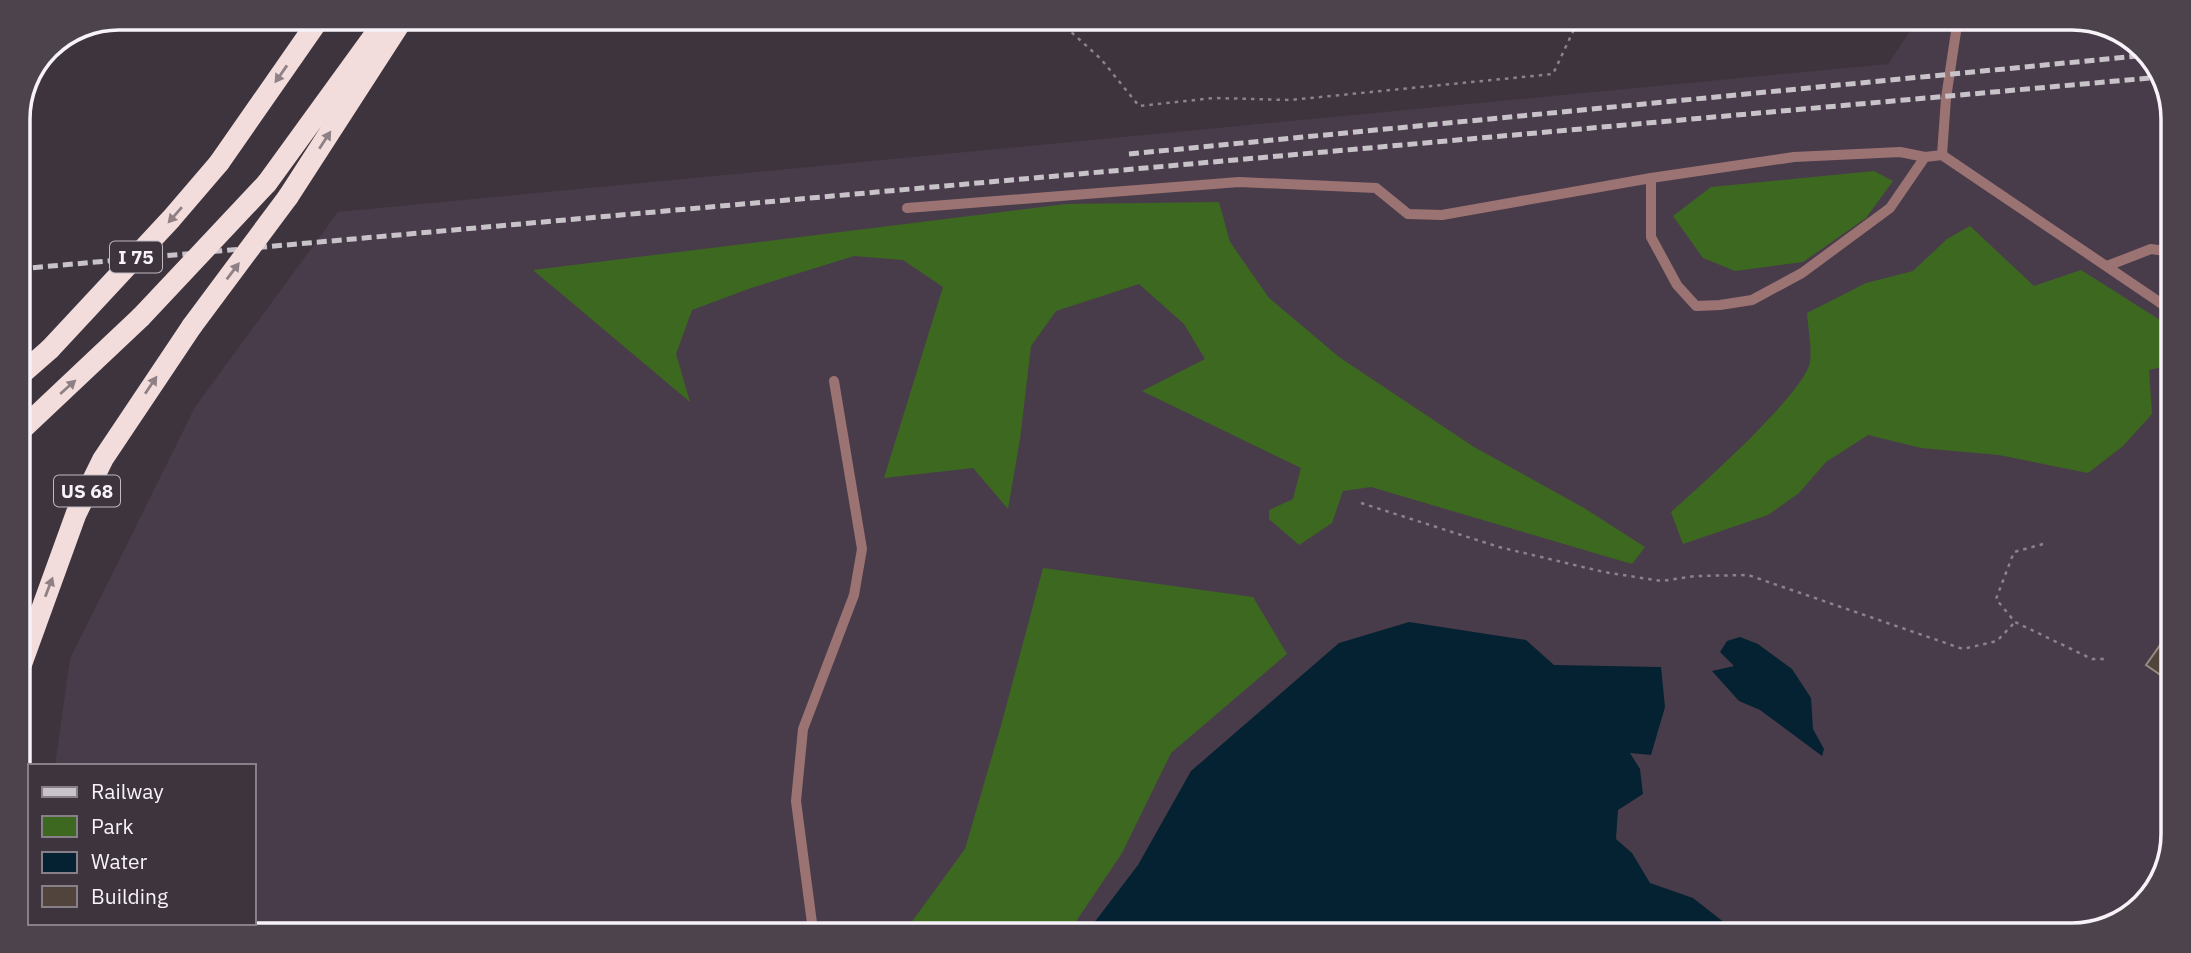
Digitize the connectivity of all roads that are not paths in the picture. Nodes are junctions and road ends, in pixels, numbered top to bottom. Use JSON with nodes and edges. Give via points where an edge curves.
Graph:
{"nodes":[{"id":1,"x":312,"y":30,"type":"edge"},
{"id":2,"x":378,"y":30,"type":"edge"},
{"id":3,"x":396,"y":30,"type":"edge"},
{"id":4,"x":1956,"y":30,"type":"edge"},
{"id":5,"x":1942,"y":155,"type":"junction"},
{"id":6,"x":1925,"y":157,"type":"junction"},
{"id":7,"x":1651,"y":178,"type":"junction"},
{"id":8,"x":907,"y":208,"type":"dead end"},
{"id":9,"x":2161,"y":250,"type":"edge"},
{"id":10,"x":2107,"y":266,"type":"junction"},
{"id":11,"x":2161,"y":303,"type":"edge"},
{"id":12,"x":30,"y":366,"type":"edge"},
{"id":13,"x":834,"y":381,"type":"dead end"},
{"id":14,"x":30,"y":422,"type":"edge"},
{"id":15,"x":30,"y":641,"type":"edge"},
{"id":16,"x":812,"y":923,"type":"edge"}],
"edges":[{"from":1,"to":12,"type":"highway","number":"I 75","one_way":true,"bridge":true,"via":[[219,163],[172,219]]},
{"from":14,"to":2,"type":"highway","number":"I 75","one_way":true,"bridge":true,"via":[[141,317],[267,183]]},
{"from":15,"to":3,"type":"highway","number":"US 68","one_way":true,"bridge":true,"via":[[76,514],[103,459],[192,326],[288,197]]},
{"from":4,"to":5,"type":"lane"},
{"from":5,"to":6,"type":"lane"},
{"from":5,"to":10,"type":"lane"},
{"from":6,"to":7,"type":"lane","via":[[1900,152],[1794,157]]},
{"from":6,"to":7,"type":"lane","via":[[1890,208],[1855,236],[1752,300],[1720,305],[1696,306],[1677,285],[1651,237]]},
{"from":7,"to":8,"type":"lane","via":[[1442,215],[1408,214],[1376,188],[1239,183]]},
{"from":9,"to":10,"type":"lane","via":[[2151,249]]},
{"from":10,"to":11,"type":"lane"},
{"from":13,"to":16,"type":"lane","via":[[862,549],[854,595],[803,729],[796,801]]}]}
